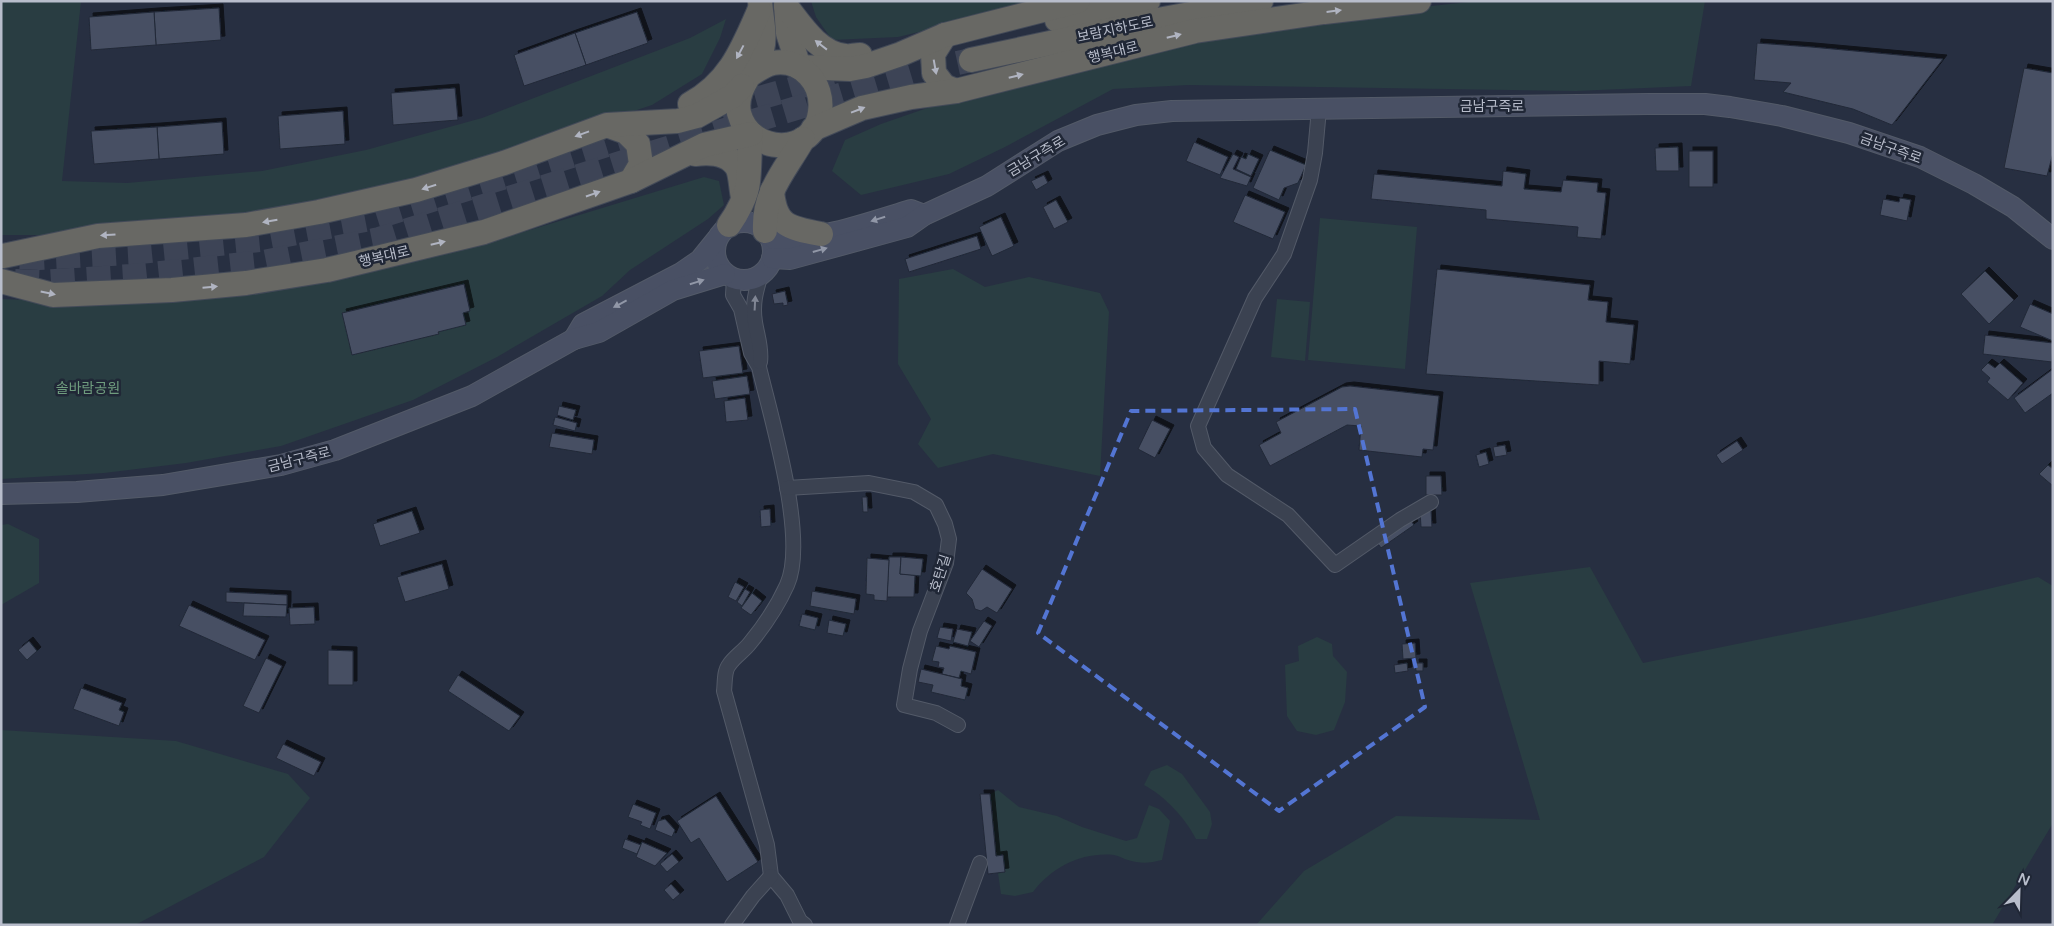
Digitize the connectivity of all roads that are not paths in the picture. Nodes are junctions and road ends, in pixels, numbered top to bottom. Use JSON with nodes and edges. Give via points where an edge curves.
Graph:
{"nodes":[{"id":1,"x":1078,"y":1,"type":"edge"},
{"id":2,"x":1148,"y":1,"type":"edge"},
{"id":3,"x":1261,"y":1,"type":"edge"},
{"id":4,"x":1419,"y":1,"type":"edge"},
{"id":5,"x":760,"y":4,"type":"edge"},
{"id":6,"x":786,"y":4,"type":"edge"},
{"id":7,"x":940,"y":37,"type":"junction"},
{"id":8,"x":798,"y":67,"type":"junction"},
{"id":9,"x":746,"y":81,"type":"junction"},
{"id":10,"x":956,"y":91,"type":"junction"},
{"id":11,"x":1319,"y":109,"type":"junction"},
{"id":12,"x":607,"y":126,"type":"junction"},
{"id":13,"x":751,"y":134,"type":"junction"},
{"id":14,"x":808,"y":134,"type":"junction"},
{"id":15,"x":676,"y":158,"type":"junction"},
{"id":16,"x":631,"y":181,"type":"junction"},
{"id":17,"x":772,"y":189,"type":"junction"},
{"id":18,"x":743,"y":197,"type":"junction"},
{"id":19,"x":924,"y":215,"type":"junction"},
{"id":20,"x":765,"y":231,"type":"junction"},
{"id":21,"x":723,"y":232,"type":"junction"},
{"id":22,"x":821,"y":234,"type":"junction"},
{"id":23,"x":2053,"y":239,"type":"edge"},
{"id":24,"x":4,"y":256,"type":"dead end"},
{"id":25,"x":767,"y":266,"type":"junction"},
{"id":26,"x":730,"y":276,"type":"junction"},
{"id":27,"x":1,"y":281,"type":"edge"},
{"id":28,"x":574,"y":339,"type":"junction"},
{"id":29,"x":760,"y":367,"type":"junction"},
{"id":30,"x":787,"y":488,"type":"junction"},
{"id":31,"x":1,"y":494,"type":"edge"},
{"id":32,"x":1431,"y":502,"type":"dead end"},
{"id":33,"x":958,"y":725,"type":"dead end"},
{"id":34,"x":980,"y":863,"type":"dead end"},
{"id":35,"x":771,"y":876,"type":"junction"},
{"id":36,"x":732,"y":925,"type":"edge"},
{"id":37,"x":805,"y":925,"type":"edge"},
{"id":38,"x":957,"y":925,"type":"edge"}],
"edges":[{"from":1,"to":7,"type":"highway"},
{"from":2,"to":3,"type":"highway","name":"보람지하도로","via":[[970,49]]},
{"from":10,"to":4,"type":"highway","name":"행복대로","one_way":true,"via":[[1195,31]]},
{"from":5,"to":9,"type":"highway","via":[[762,49]]},
{"from":5,"to":12,"type":"highway","one_way":true,"via":[[739,55],[707,95],[675,111],[639,115]]},
{"from":7,"to":6,"type":"highway","one_way":true,"via":[[871,54],[844,56],[825,50],[806,32]]},
{"from":6,"to":8,"type":"highway","via":[[788,34]]},
{"from":7,"to":8,"type":"highway","via":[[866,66],[850,69]]},
{"from":7,"to":10,"type":"highway","one_way":true,"via":[[933,54],[934,73],[944,86]]},
{"from":8,"to":9,"type":"highway","via":[[773,63],[760,68]]},
{"from":8,"to":14,"type":"highway","via":[[810,76],[822,102],[820,116]]},
{"from":9,"to":12,"type":"highway","via":[[733,96],[697,116],[678,121]]},
{"from":9,"to":13,"type":"highway","via":[[738,99],[739,112]]},
{"from":14,"to":10,"type":"highway","name":"행복대로","one_way":true,"via":[[862,108]]},
{"from":11,"to":19,"type":"main road","name":"금남구즉로","via":[[1172,111],[1136,115],[1097,125],[1058,141],[987,186]]},
{"from":11,"to":23,"type":"main road","name":"금남구즉로","via":[[1705,104],[1782,116],[1849,133],[1920,157],[2013,207]]},
{"from":11,"to":32,"type":"street","via":[[1310,180],[1284,254],[1255,298],[1198,426],[1204,448],[1227,475],[1288,515],[1335,565]]},
{"from":12,"to":16,"type":"highway","via":[[626,132],[638,144],[641,164]]},
{"from":12,"to":24,"type":"highway","one_way":true,"via":[[416,190],[319,212],[246,225],[98,236]]},
{"from":13,"to":14,"type":"highway","via":[[776,146],[790,145]]},
{"from":13,"to":15,"type":"highway","name":"행복대로","via":[[704,145]]},
{"from":13,"to":18,"type":"highway","via":[[748,183]]},
{"from":14,"to":17,"type":"highway"},
{"from":15,"to":16,"type":"highway","name":"행복대로"},
{"from":15,"to":18,"type":"highway","via":[[708,152],[724,155],[738,168]]},
{"from":27,"to":16,"type":"highway","name":"행복대로","one_way":true,"via":[[53,295],[246,283],[327,270],[484,232]]},
{"from":17,"to":20,"type":"highway"},
{"from":17,"to":22,"type":"highway","via":[[774,208],[780,219],[796,230]]},
{"from":18,"to":21,"type":"highway","via":[[736,216]]},
{"from":19,"to":22,"type":"main road","name":"금남구즉로","one_way":true,"via":[[911,210]]},
{"from":25,"to":19,"type":"main road","name":"금남구즉로","one_way":true,"via":[[907,226]]},
{"from":20,"to":21,"type":"main road","via":[[748,222],[739,222]]},
{"from":20,"to":22,"type":"main road","name":"금남구즉로","via":[[777,241],[800,240]]},
{"from":20,"to":25,"type":"main road","via":[[773,248]]},
{"from":21,"to":26,"type":"main road","via":[[714,248],[715,258]]},
{"from":21,"to":28,"type":"main road","name":"금남구즉로","one_way":true,"via":[[700,260],[583,324]]},
{"from":25,"to":26,"type":"main road","via":[[753,279]]},
{"from":29,"to":25,"type":"street","one_way":true,"via":[[754,299]]},
{"from":28,"to":26,"type":"main road","name":"금남구즉로","one_way":true,"via":[[599,332],[672,290]]},
{"from":26,"to":29,"type":"street","via":[[751,353]]},
{"from":28,"to":31,"type":"main road","name":"금남구즉로","via":[[456,403],[334,450],[281,465],[163,485]]},
{"from":29,"to":30,"type":"street"},
{"from":30,"to":33,"type":"street","name":"호탄길","via":[[869,483],[914,492],[936,505],[946,524],[949,539],[946,563],[920,631],[904,705],[936,713]]},
{"from":30,"to":35,"type":"street","via":[[792,512],[793,557],[788,584],[750,643],[728,666],[724,691],[767,845]]},
{"from":34,"to":38,"type":"street"},
{"from":35,"to":36,"type":"street"},
{"from":35,"to":37,"type":"street"}]}
